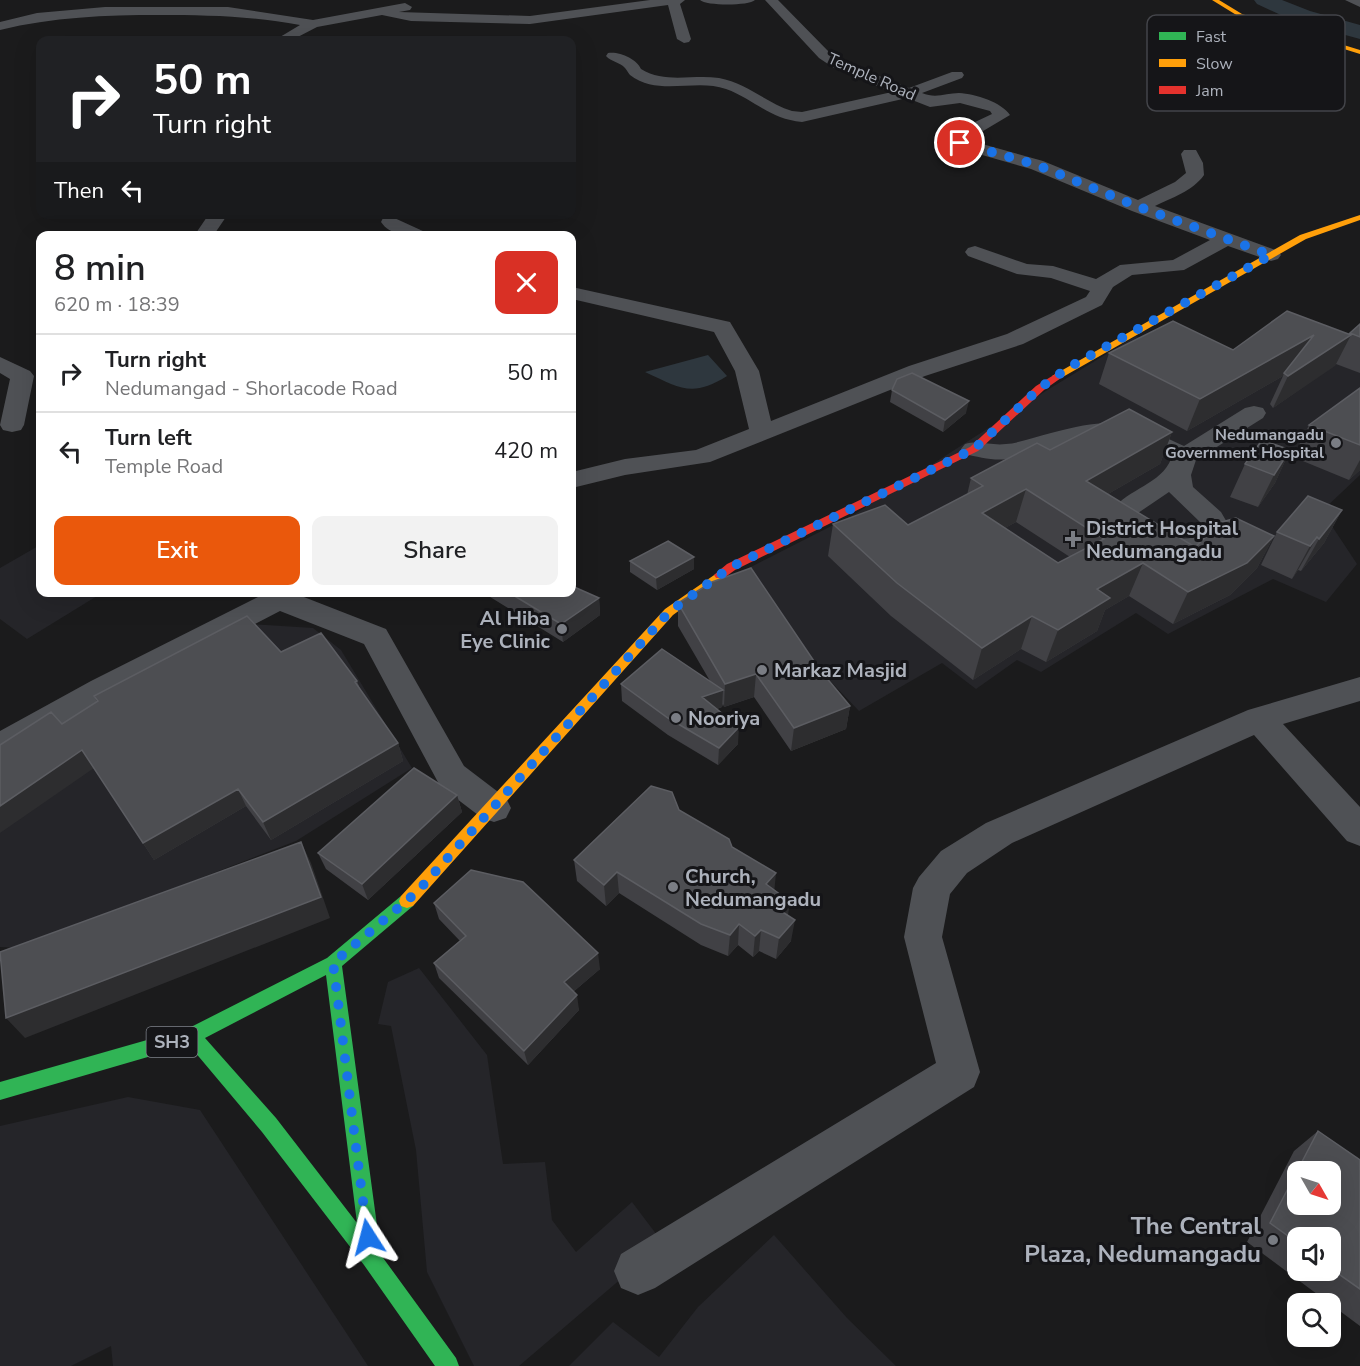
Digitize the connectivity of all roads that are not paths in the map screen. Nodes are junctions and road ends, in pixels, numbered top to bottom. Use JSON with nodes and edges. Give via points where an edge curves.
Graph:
{"nodes":[{"id":1,"x":679,"y":0,"type":"edge"},
{"id":2,"x":706,"y":0,"type":"edge"},
{"id":3,"x":749,"y":0,"type":"edge"},
{"id":4,"x":771,"y":0,"type":"edge"},
{"id":5,"x":1215,"y":0,"type":"edge"},
{"id":6,"x":1351,"y":0,"type":"edge"},
{"id":7,"x":672,"y":1,"type":"edge"},
{"id":8,"x":431,"y":3,"type":"dead end"},
{"id":9,"x":1360,"y":3,"type":"edge"},
{"id":10,"x":383,"y":11,"type":"junction"},
{"id":11,"x":1240,"y":15,"type":"edge"},
{"id":12,"x":313,"y":24,"type":"junction"},
{"id":13,"x":0,"y":26,"type":"edge"},
{"id":14,"x":290,"y":36,"type":"edge"},
{"id":15,"x":684,"y":39,"type":"dead end"},
{"id":16,"x":1345,"y":47,"type":"edge"},
{"id":17,"x":1360,"y":52,"type":"edge"},
{"id":18,"x":613,"y":56,"type":"dead end"},
{"id":19,"x":957,"y":75,"type":"dead end"},
{"id":20,"x":909,"y":93,"type":"junction"},
{"id":21,"x":1190,"y":154,"type":"dead end"},
{"id":22,"x":1139,"y":207,"type":"junction"},
{"id":23,"x":1360,"y":217,"type":"edge"},
{"id":24,"x":390,"y":222,"type":"dead end"},
{"id":25,"x":408,"y":231,"type":"edge"},
{"id":26,"x":1226,"y":239,"type":"junction"},
{"id":27,"x":975,"y":252,"type":"dead end"},
{"id":28,"x":1271,"y":255,"type":"junction"},
{"id":29,"x":1102,"y":288,"type":"junction"},
{"id":30,"x":576,"y":294,"type":"edge"},
{"id":31,"x":0,"y":364,"type":"edge"},
{"id":32,"x":1254,"y":413,"type":"dead end"},
{"id":33,"x":36,"y":416,"type":"edge"},
{"id":34,"x":6,"y":427,"type":"edge"},
{"id":35,"x":762,"y":433,"type":"junction"},
{"id":36,"x":974,"y":449,"type":"junction"},
{"id":37,"x":576,"y":479,"type":"edge"},
{"id":38,"x":282,"y":597,"type":"edge"},
{"id":39,"x":286,"y":597,"type":"edge"},
{"id":40,"x":1360,"y":690,"type":"edge"},
{"id":41,"x":1259,"y":718,"type":"junction"},
{"id":42,"x":0,"y":747,"type":"edge"},
{"id":43,"x":494,"y":808,"type":"junction"},
{"id":44,"x":1360,"y":831,"type":"edge"},
{"id":45,"x":333,"y":963,"type":"junction"},
{"id":46,"x":192,"y":1036,"type":"junction"},
{"id":47,"x":0,"y":1091,"type":"edge"},
{"id":48,"x":371,"y":1258,"type":"junction"},
{"id":49,"x":638,"y":1271,"type":"dead end"},
{"id":50,"x":448,"y":1366,"type":"edge"}],
"edges":[{"from":1,"to":7,"type":"street"},
{"from":2,"to":3,"type":"street"},
{"from":4,"to":20,"type":"street","name":"Temple Road","via":[[824,55],[839,65]]},
{"from":5,"to":11,"type":"main road"},
{"from":6,"to":9,"type":"street"},
{"from":7,"to":10,"type":"street","via":[[530,20],[411,17]]},
{"from":7,"to":15,"type":"street"},
{"from":8,"to":10,"type":"street"},
{"from":10,"to":12,"type":"street"},
{"from":12,"to":13,"type":"street","via":[[228,11],[105,11],[37,17]]},
{"from":12,"to":14,"type":"street"},
{"from":16,"to":17,"type":"main road"},
{"from":18,"to":20,"type":"street","via":[[633,66],[639,75],[669,83],[711,82],[735,87],[788,118]]},
{"from":19,"to":20,"type":"street"},
{"from":20,"to":22,"type":"street","name":"Temple Road","via":[[930,102],[960,98],[996,108],[1002,115],[960,136],[960,143],[1037,165]]},
{"from":21,"to":22,"type":"street","via":[[1195,175]]},
{"from":22,"to":26,"type":"street","name":"Temple Road"},
{"from":23,"to":28,"type":"main road","number":"SH3","via":[[1303,237]]},
{"from":24,"to":25,"type":"street"},
{"from":26,"to":28,"type":"street","name":"Temple Road"},
{"from":26,"to":29,"type":"street","via":[[1177,266],[1127,269]]},
{"from":27,"to":29,"type":"street","via":[[1024,270],[1053,272]]},
{"from":28,"to":36,"type":"main road","number":"SH3","via":[[1068,368],[1040,388]]},
{"from":29,"to":35,"type":"street","via":[[1095,301],[1015,339],[918,371]]},
{"from":30,"to":35,"type":"street","via":[[688,323],[722,327],[747,371]]},
{"from":31,"to":34,"type":"street","via":[[22,376]]},
{"from":32,"to":36,"type":"street","via":[[1182,465],[1146,436],[1124,430],[1094,429],[1006,452]]},
{"from":33,"to":34,"type":"street"},
{"from":35,"to":37,"type":"street","via":[[701,457],[625,467]]},
{"from":36,"to":43,"type":"main road","number":"SH3","via":[[731,567],[669,612]]},
{"from":38,"to":42,"type":"street","via":[[102,689]]},
{"from":39,"to":43,"type":"street","via":[[375,637],[452,776]]},
{"from":40,"to":41,"type":"street"},
{"from":41,"to":44,"type":"street"},
{"from":41,"to":49,"type":"street","via":[[999,833],[954,861],[932,888],[923,937],[959,1072]]},
{"from":43,"to":45,"type":"main road","number":"SH3","via":[[417,892]]},
{"from":45,"to":46,"type":"main road","number":"SH3"},
{"from":45,"to":48,"type":"main road"},
{"from":46,"to":47,"type":"main road","number":"SH3"},
{"from":46,"to":48,"type":"main road","via":[[269,1125]]},
{"from":48,"to":50,"type":"main road"}]}
